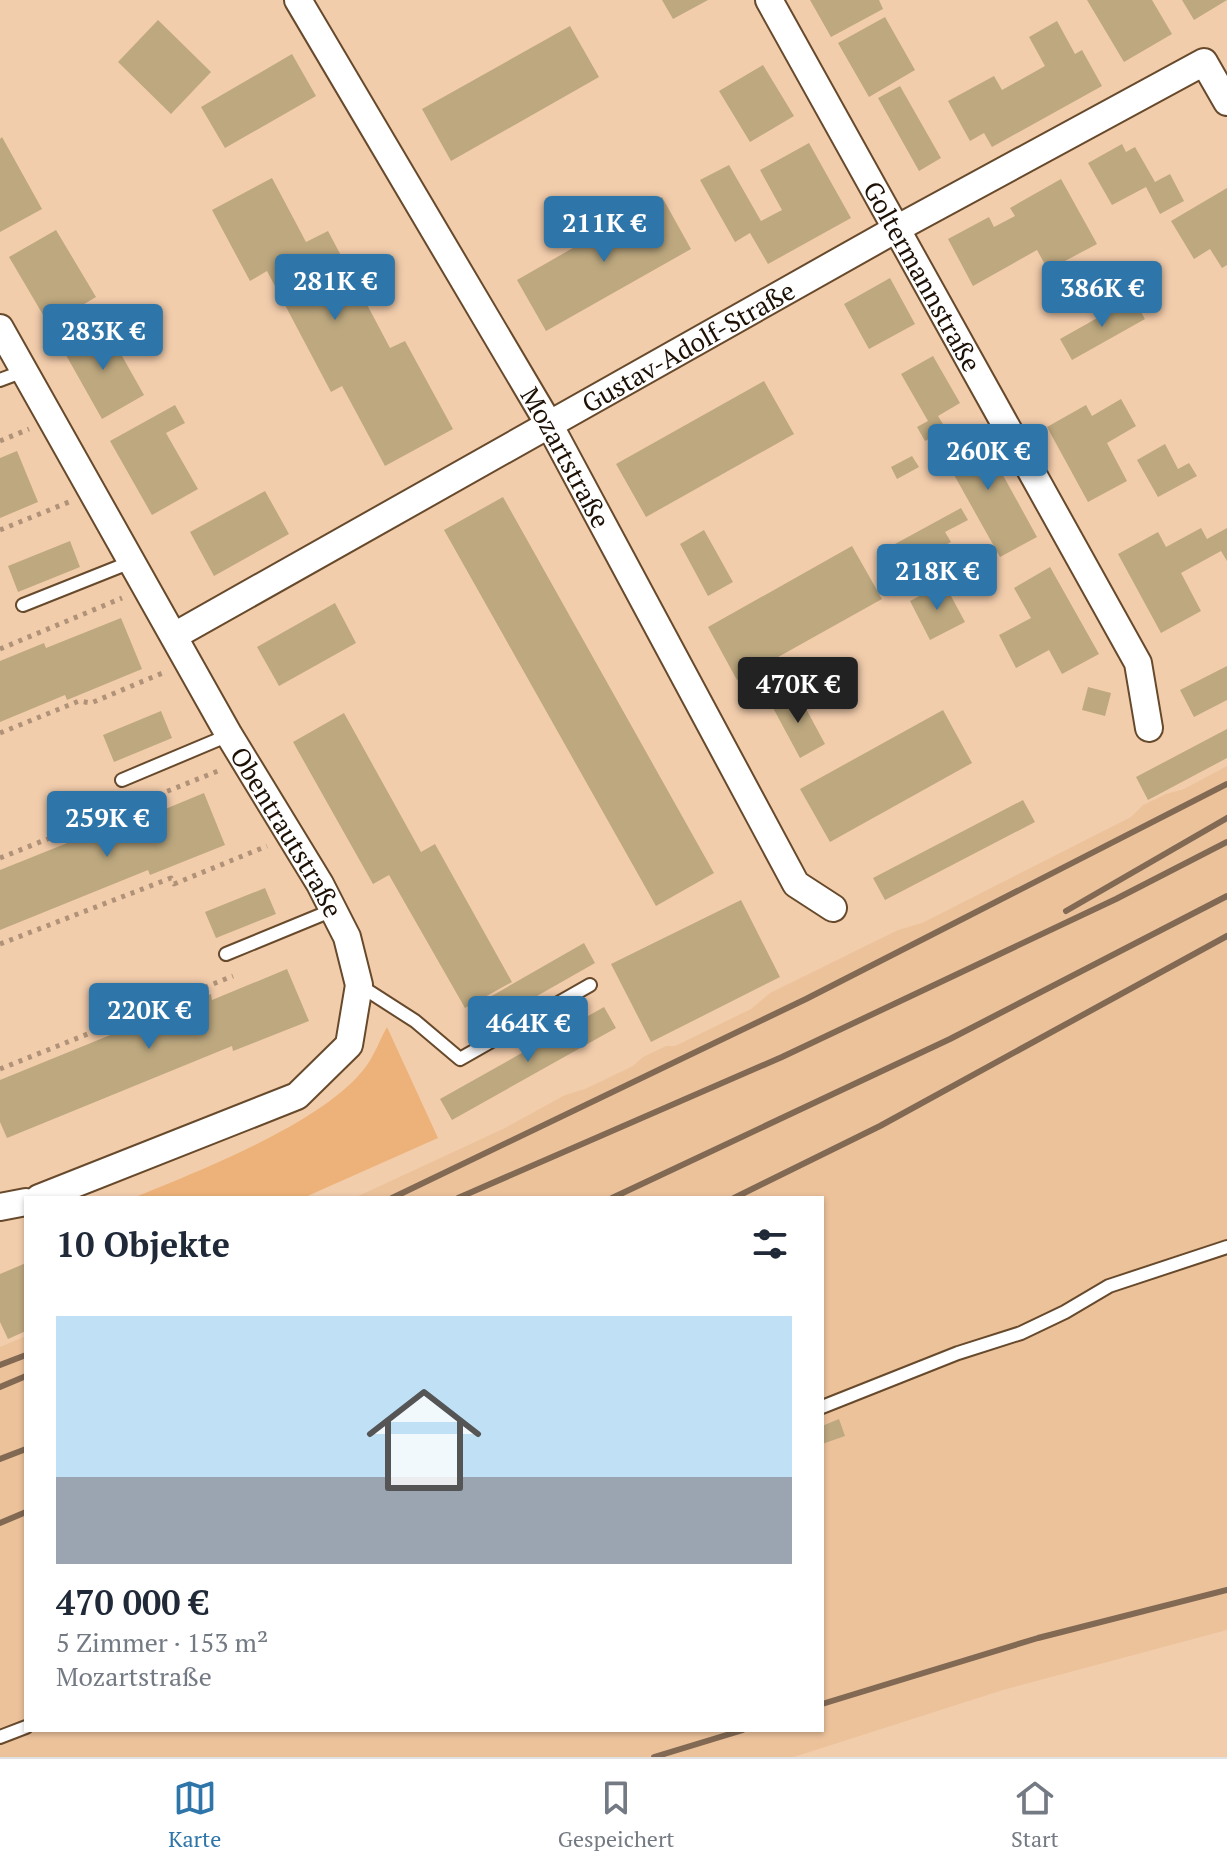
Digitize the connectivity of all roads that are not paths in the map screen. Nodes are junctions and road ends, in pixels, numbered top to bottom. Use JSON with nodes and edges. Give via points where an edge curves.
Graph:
{"nodes":[{"id":1,"x":298,"y":0,"type":"edge"},
{"id":2,"x":769,"y":0,"type":"edge"},
{"id":3,"x":1227,"y":102,"type":"edge"},
{"id":4,"x":898,"y":228,"type":"junction"},
{"id":5,"x":0,"y":328,"type":"edge"},
{"id":6,"x":12,"y":375,"type":"edge"},
{"id":7,"x":550,"y":426,"type":"junction"},
{"id":8,"x":131,"y":562,"type":"junction"},
{"id":9,"x":23,"y":605,"type":"dead end"},
{"id":10,"x":174,"y":636,"type":"junction"},
{"id":11,"x":1149,"y":728,"type":"dead end"},
{"id":12,"x":229,"y":735,"type":"junction"},
{"id":13,"x":122,"y":780,"type":"dead end"},
{"id":14,"x":833,"y":908,"type":"dead end"},
{"id":15,"x":333,"y":910,"type":"junction"},
{"id":16,"x":226,"y":954,"type":"dead end"},
{"id":17,"x":359,"y":985,"type":"junction"},
{"id":18,"x":590,"y":985,"type":"dead end"},
{"id":19,"x":44,"y":1196,"type":"edge"},
{"id":20,"x":24,"y":1202,"type":"edge"},
{"id":21,"x":0,"y":1207,"type":"edge"},
{"id":22,"x":1227,"y":1247,"type":"edge"},
{"id":23,"x":824,"y":1406,"type":"edge"},
{"id":24,"x":24,"y":1728,"type":"edge"},
{"id":25,"x":0,"y":1737,"type":"edge"}],
"edges":[{"from":1,"to":7,"type":"street","name":"Mozartstraße"},
{"from":2,"to":4,"type":"street","name":"Goltermannstraße"},
{"from":3,"to":4,"type":"street","name":"Gustav-Adolf-Straße","via":[[1204,62]]},
{"from":4,"to":7,"type":"street","name":"Gustav-Adolf-Straße"},
{"from":4,"to":11,"type":"street","name":"Goltermannstraße","via":[[1138,663]]},
{"from":5,"to":6,"type":"street","name":"Obentrautstraße"},
{"from":6,"to":8,"type":"street","name":"Obentrautstraße"},
{"from":7,"to":10,"type":"street","name":"Gustav-Adolf-Straße"},
{"from":7,"to":14,"type":"street","name":"Mozartstraße","via":[[796,884]]},
{"from":8,"to":9,"type":"lane"},
{"from":8,"to":10,"type":"street","name":"Obentrautstraße"},
{"from":10,"to":12,"type":"street","name":"Obentrautstraße"},
{"from":12,"to":13,"type":"lane"},
{"from":12,"to":15,"type":"street","name":"Obentrautstraße"},
{"from":15,"to":16,"type":"lane"},
{"from":15,"to":17,"type":"street","name":"Obentrautstraße","via":[[347,937]]},
{"from":17,"to":18,"type":"lane","via":[[415,1021],[460,1059]]},
{"from":17,"to":19,"type":"street","name":"Obentrautstraße","via":[[349,1045],[297,1096]]},
{"from":20,"to":21,"type":"street"},
{"from":22,"to":23,"type":"lane","via":[[1109,1286],[1021,1333]]},
{"from":24,"to":25,"type":"lane"}]}
